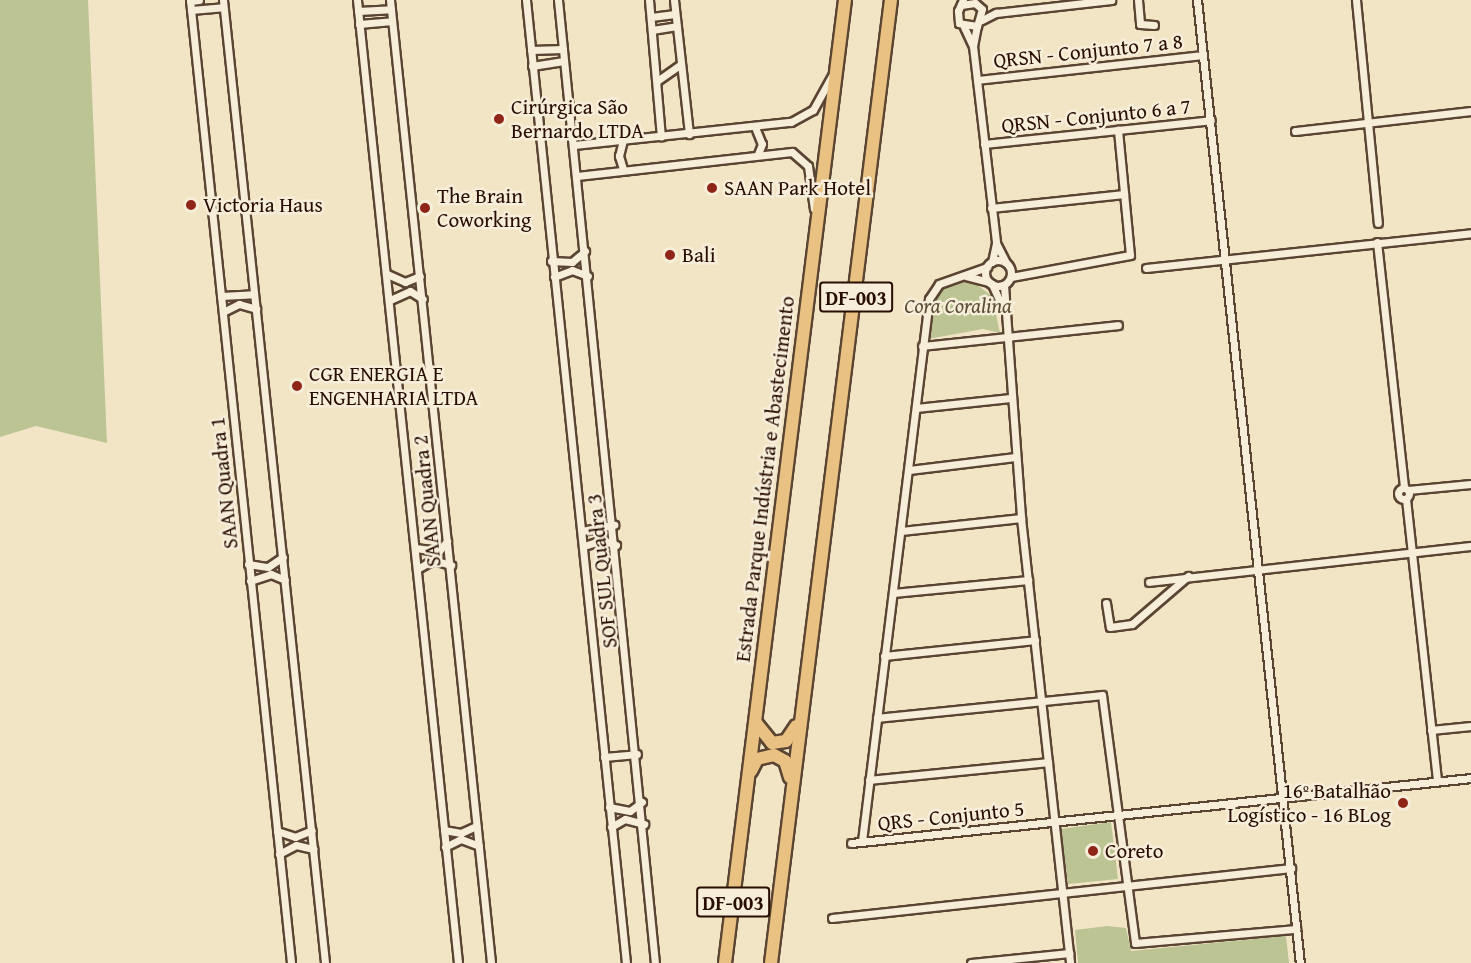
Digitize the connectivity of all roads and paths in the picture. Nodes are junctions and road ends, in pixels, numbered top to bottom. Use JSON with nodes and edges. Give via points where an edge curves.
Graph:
{"nodes":[{"id":1,"x":199,"y":0,"type":"edge"},
{"id":2,"x":357,"y":0,"type":"edge"},
{"id":3,"x":390,"y":0,"type":"edge"},
{"id":4,"x":526,"y":0,"type":"edge"},
{"id":5,"x":558,"y":0,"type":"edge"},
{"id":6,"x":649,"y":0,"type":"edge"},
{"id":7,"x":674,"y":0,"type":"edge"},
{"id":8,"x":845,"y":0,"type":"edge"},
{"id":9,"x":891,"y":0,"type":"edge"},
{"id":10,"x":1111,"y":0,"type":"edge"},
{"id":11,"x":1138,"y":0,"type":"edge"},
{"id":12,"x":1197,"y":0,"type":"edge"},
{"id":13,"x":1356,"y":0,"type":"edge"},
{"id":14,"x":190,"y":1,"type":"edge"},
{"id":15,"x":974,"y":2,"type":"edge"},
{"id":16,"x":962,"y":3,"type":"edge"},
{"id":17,"x":223,"y":4,"type":"edge"},
{"id":18,"x":390,"y":9,"type":"junction"},
{"id":19,"x":982,"y":9,"type":"junction"},
{"id":20,"x":191,"y":10,"type":"junction"},
{"id":21,"x":358,"y":11,"type":"junction"},
{"id":22,"x":996,"y":13,"type":"junction"},
{"id":23,"x":675,"y":14,"type":"junction"},
{"id":24,"x":651,"y":17,"type":"junction"},
{"id":25,"x":392,"y":21,"type":"junction"},
{"id":26,"x":980,"y":23,"type":"junction"},
{"id":27,"x":359,"y":24,"type":"junction"},
{"id":28,"x":1154,"y":25,"type":"dead end"},
{"id":29,"x":677,"y":26,"type":"junction"},
{"id":30,"x":964,"y":27,"type":"junction"},
{"id":31,"x":652,"y":30,"type":"junction"},
{"id":32,"x":973,"y":46,"type":"junction"},
{"id":33,"x":563,"y":49,"type":"junction"},
{"id":34,"x":531,"y":50,"type":"junction"},
{"id":35,"x":1202,"y":56,"type":"junction"},
{"id":36,"x":564,"y":61,"type":"junction"},
{"id":37,"x":680,"y":64,"type":"junction"},
{"id":38,"x":838,"y":64,"type":"junction"},
{"id":39,"x":532,"y":66,"type":"junction"},
{"id":40,"x":977,"y":80,"type":"junction"},
{"id":41,"x":657,"y":81,"type":"junction"},
{"id":42,"x":1471,"y":111,"type":"edge"},
{"id":43,"x":1210,"y":120,"type":"junction"},
{"id":44,"x":1368,"y":123,"type":"junction"},
{"id":45,"x":755,"y":127,"type":"junction"},
{"id":46,"x":1118,"y":130,"type":"junction"},
{"id":47,"x":1295,"y":132,"type":"dead end"},
{"id":48,"x":688,"y":134,"type":"junction"},
{"id":49,"x":661,"y":136,"type":"junction"},
{"id":50,"x":623,"y":140,"type":"junction"},
{"id":51,"x":984,"y":144,"type":"junction"},
{"id":52,"x":574,"y":145,"type":"junction"},
{"id":53,"x":758,"y":154,"type":"junction"},
{"id":54,"x":623,"y":169,"type":"junction"},
{"id":55,"x":577,"y":176,"type":"junction"},
{"id":56,"x":1124,"y":194,"type":"junction"},
{"id":57,"x":991,"y":208,"type":"junction"},
{"id":58,"x":1378,"y":223,"type":"dead end"},
{"id":59,"x":816,"y":230,"type":"junction"},
{"id":60,"x":1471,"y":232,"type":"edge"},
{"id":61,"x":1377,"y":242,"type":"junction"},
{"id":62,"x":996,"y":243,"type":"junction"},
{"id":63,"x":585,"y":250,"type":"junction"},
{"id":64,"x":1225,"y":258,"type":"junction"},
{"id":65,"x":551,"y":261,"type":"junction"},
{"id":66,"x":989,"y":264,"type":"junction"},
{"id":67,"x":1007,"y":264,"type":"junction"},
{"id":68,"x":1146,"y":268,"type":"dead end"},
{"id":69,"x":1029,"y":270,"type":"junction"},
{"id":70,"x":387,"y":274,"type":"junction"},
{"id":71,"x":420,"y":276,"type":"junction"},
{"id":72,"x":588,"y":276,"type":"junction"},
{"id":73,"x":966,"y":276,"type":"junction"},
{"id":74,"x":554,"y":277,"type":"junction"},
{"id":75,"x":1011,"y":277,"type":"junction"},
{"id":76,"x":991,"y":283,"type":"junction"},
{"id":77,"x":1004,"y":285,"type":"junction"},
{"id":78,"x":254,"y":294,"type":"junction"},
{"id":79,"x":221,"y":296,"type":"junction"},
{"id":80,"x":423,"y":299,"type":"junction"},
{"id":81,"x":390,"y":300,"type":"junction"},
{"id":82,"x":1002,"y":307,"type":"junction"},
{"id":83,"x":256,"y":309,"type":"junction"},
{"id":84,"x":223,"y":312,"type":"junction"},
{"id":85,"x":1118,"y":326,"type":"dead end"},
{"id":86,"x":1005,"y":337,"type":"junction"},
{"id":87,"x":922,"y":346,"type":"junction"},
{"id":88,"x":1010,"y":398,"type":"junction"},
{"id":89,"x":916,"y":408,"type":"junction"},
{"id":90,"x":1015,"y":457,"type":"junction"},
{"id":91,"x":909,"y":470,"type":"junction"},
{"id":92,"x":1471,"y":484,"type":"edge"},
{"id":93,"x":1406,"y":489,"type":"junction"},
{"id":94,"x":1021,"y":518,"type":"junction"},
{"id":95,"x":614,"y":525,"type":"junction"},
{"id":96,"x":582,"y":531,"type":"junction"},
{"id":97,"x":901,"y":531,"type":"junction"},
{"id":98,"x":447,"y":541,"type":"junction"},
{"id":99,"x":616,"y":545,"type":"junction"},
{"id":100,"x":584,"y":546,"type":"junction"},
{"id":101,"x":1471,"y":546,"type":"edge"},
{"id":102,"x":415,"y":548,"type":"junction"},
{"id":103,"x":1412,"y":552,"type":"junction"},
{"id":104,"x":283,"y":557,"type":"junction"},
{"id":105,"x":249,"y":564,"type":"junction"},
{"id":106,"x":451,"y":565,"type":"junction"},
{"id":107,"x":417,"y":568,"type":"junction"},
{"id":108,"x":1259,"y":568,"type":"junction"},
{"id":109,"x":1188,"y":576,"type":"junction"},
{"id":110,"x":285,"y":580,"type":"junction"},
{"id":111,"x":1028,"y":580,"type":"junction"},
{"id":112,"x":250,"y":581,"type":"junction"},
{"id":113,"x":1149,"y":582,"type":"dead end"},
{"id":114,"x":893,"y":593,"type":"junction"},
{"id":115,"x":1107,"y":603,"type":"dead end"},
{"id":116,"x":1035,"y":640,"type":"junction"},
{"id":117,"x":884,"y":656,"type":"junction"},
{"id":118,"x":1041,"y":700,"type":"junction"},
{"id":119,"x":877,"y":718,"type":"junction"},
{"id":120,"x":798,"y":720,"type":"junction"},
{"id":121,"x":756,"y":723,"type":"junction"},
{"id":122,"x":1471,"y":726,"type":"edge"},
{"id":123,"x":1431,"y":730,"type":"junction"},
{"id":124,"x":637,"y":754,"type":"junction"},
{"id":125,"x":604,"y":758,"type":"junction"},
{"id":126,"x":1048,"y":762,"type":"junction"},
{"id":127,"x":1471,"y":778,"type":"edge"},
{"id":128,"x":747,"y":779,"type":"junction"},
{"id":129,"x":869,"y":780,"type":"junction"},
{"id":130,"x":1437,"y":781,"type":"junction"},
{"id":131,"x":792,"y":784,"type":"junction"},
{"id":132,"x":1282,"y":798,"type":"junction"},
{"id":133,"x":642,"y":802,"type":"junction"},
{"id":134,"x":609,"y":807,"type":"junction"},
{"id":135,"x":1120,"y":815,"type":"junction"},
{"id":136,"x":1055,"y":822,"type":"junction"},
{"id":137,"x":644,"y":824,"type":"junction"},
{"id":138,"x":476,"y":826,"type":"junction"},
{"id":139,"x":611,"y":827,"type":"junction"},
{"id":140,"x":312,"y":830,"type":"junction"},
{"id":141,"x":444,"y":830,"type":"junction"},
{"id":142,"x":277,"y":831,"type":"junction"},
{"id":143,"x":862,"y":842,"type":"junction"},
{"id":144,"x":851,"y":843,"type":"dead end"},
{"id":145,"x":479,"y":846,"type":"junction"},
{"id":146,"x":446,"y":847,"type":"junction"},
{"id":147,"x":314,"y":849,"type":"junction"},
{"id":148,"x":279,"y":854,"type":"junction"},
{"id":149,"x":1291,"y":868,"type":"junction"},
{"id":150,"x":1127,"y":885,"type":"junction"},
{"id":151,"x":1063,"y":892,"type":"junction"},
{"id":152,"x":832,"y":918,"type":"dead end"},
{"id":153,"x":1296,"y":928,"type":"junction"},
{"id":154,"x":1069,"y":953,"type":"junction"},
{"id":155,"x":291,"y":963,"type":"edge"},
{"id":156,"x":325,"y":963,"type":"edge"},
{"id":157,"x":458,"y":963,"type":"edge"},
{"id":158,"x":491,"y":963,"type":"edge"},
{"id":159,"x":626,"y":963,"type":"edge"},
{"id":160,"x":655,"y":963,"type":"edge"},
{"id":161,"x":725,"y":963,"type":"edge"},
{"id":162,"x":771,"y":963,"type":"edge"},
{"id":163,"x":971,"y":963,"type":"edge"},
{"id":164,"x":1070,"y":963,"type":"edge"},
{"id":165,"x":1300,"y":963,"type":"edge"}],
"edges":[{"from":1,"to":14,"type":"street"},
{"from":2,"to":21,"type":"street"},
{"from":3,"to":18,"type":"street","name":"SAAN Quadra 2"},
{"from":4,"to":34,"type":"street"},
{"from":5,"to":33,"type":"street","name":"SOF SUL Quadra 3"},
{"from":6,"to":24,"type":"street"},
{"from":7,"to":23,"type":"street"},
{"from":8,"to":38,"type":"highway","name":"Estrada Parque Indústria e Abastecimento","number":"DF-003"},
{"from":9,"to":120,"type":"highway","number":"DF-003"},
{"from":10,"to":22,"type":"street"},
{"from":11,"to":28,"type":"street","via":[[1140,24]]},
{"from":12,"to":35,"type":"street"},
{"from":13,"to":44,"type":"street"},
{"from":14,"to":20,"type":"street","name":"SAAN Quadra 1"},
{"from":15,"to":16,"type":"street"},
{"from":15,"to":19,"type":"street"},
{"from":16,"to":30,"type":"street","via":[[957,17]]},
{"from":17,"to":20,"type":"street"},
{"from":17,"to":78,"type":"street"},
{"from":18,"to":21,"type":"street"},
{"from":18,"to":25,"type":"street","name":"SAAN Quadra 2"},
{"from":19,"to":22,"type":"street"},
{"from":19,"to":26,"type":"street"},
{"from":20,"to":79,"type":"street","name":"SAAN Quadra 1"},
{"from":21,"to":27,"type":"street"},
{"from":22,"to":26,"type":"street"},
{"from":23,"to":24,"type":"street"},
{"from":23,"to":29,"type":"street"},
{"from":24,"to":31,"type":"street"},
{"from":25,"to":27,"type":"street"},
{"from":25,"to":71,"type":"street","name":"SAAN Quadra 2"},
{"from":26,"to":30,"type":"street"},
{"from":26,"to":32,"type":"street"},
{"from":27,"to":70,"type":"street"},
{"from":29,"to":31,"type":"street"},
{"from":29,"to":37,"type":"street"},
{"from":30,"to":32,"type":"street"},
{"from":31,"to":41,"type":"street"},
{"from":32,"to":40,"type":"street"},
{"from":33,"to":34,"type":"street"},
{"from":33,"to":36,"type":"street","name":"SOF SUL Quadra 3"},
{"from":34,"to":39,"type":"street"},
{"from":35,"to":40,"type":"street","name":"QRSN - Conjunto 7 a 8"},
{"from":35,"to":43,"type":"street"},
{"from":36,"to":39,"type":"street"},
{"from":36,"to":52,"type":"street","name":"SOF SUL Quadra 3"},
{"from":37,"to":41,"type":"street"},
{"from":37,"to":48,"type":"street"},
{"from":38,"to":45,"type":"street","via":[[806,115]]},
{"from":38,"to":59,"type":"highway","name":"Estrada Parque Indústria e Abastecimento","number":"DF-003"},
{"from":39,"to":65,"type":"street"},
{"from":40,"to":51,"type":"street"},
{"from":41,"to":49,"type":"street"},
{"from":42,"to":44,"type":"street"},
{"from":43,"to":46,"type":"street","name":"QRSN - Conjunto 6 a 7"},
{"from":43,"to":64,"type":"street"},
{"from":44,"to":47,"type":"street"},
{"from":44,"to":58,"type":"street"},
{"from":45,"to":48,"type":"street"},
{"from":45,"to":53,"type":"street","via":[[762,144]]},
{"from":46,"to":51,"type":"street","name":"QRSN - Conjunto 6 a 7"},
{"from":46,"to":56,"type":"street"},
{"from":48,"to":49,"type":"street"},
{"from":49,"to":50,"type":"street"},
{"from":50,"to":52,"type":"street"},
{"from":50,"to":54,"type":"street","via":[[619,156]]},
{"from":51,"to":57,"type":"street"},
{"from":52,"to":55,"type":"street","name":"SOF SUL Quadra 3"},
{"from":53,"to":54,"type":"street"},
{"from":53,"to":59,"type":"street","via":[[792,152],[805,159]]},
{"from":54,"to":55,"type":"street"},
{"from":55,"to":63,"type":"street","name":"SOF SUL Quadra 3"},
{"from":56,"to":57,"type":"street"},
{"from":56,"to":69,"type":"street","via":[[1131,248],[1127,258]]},
{"from":57,"to":62,"type":"street"},
{"from":59,"to":121,"type":"highway","name":"Estrada Parque Indústria e Abastecimento","number":"DF-003"},
{"from":60,"to":61,"type":"street"},
{"from":61,"to":64,"type":"street"},
{"from":61,"to":93,"type":"street"},
{"from":62,"to":66,"type":"street"},
{"from":62,"to":67,"type":"street"},
{"from":63,"to":65,"type":"street","via":[[572,262]]},
{"from":63,"to":72,"type":"street","name":"SOF SUL Quadra 3"},
{"from":64,"to":68,"type":"street"},
{"from":64,"to":108,"type":"street"},
{"from":65,"to":74,"type":"street"},
{"from":66,"to":67,"type":"street"},
{"from":66,"to":73,"type":"street"},
{"from":66,"to":76,"type":"street"},
{"from":67,"to":69,"type":"street"},
{"from":67,"to":75,"type":"street"},
{"from":69,"to":75,"type":"street"},
{"from":70,"to":71,"type":"street","via":[[405,282]]},
{"from":70,"to":81,"type":"street"},
{"from":71,"to":80,"type":"street","name":"SAAN Quadra 2"},
{"from":72,"to":74,"type":"street","via":[[572,270]]},
{"from":72,"to":95,"type":"street","name":"SOF SUL Quadra 3"},
{"from":73,"to":76,"type":"street"},
{"from":73,"to":87,"type":"street","via":[[945,281],[931,293]]},
{"from":74,"to":96,"type":"street"},
{"from":75,"to":77,"type":"street"},
{"from":76,"to":77,"type":"street"},
{"from":76,"to":82,"type":"street"},
{"from":77,"to":82,"type":"street"},
{"from":78,"to":79,"type":"street"},
{"from":78,"to":83,"type":"street"},
{"from":79,"to":84,"type":"street","name":"SAAN Quadra 1"},
{"from":80,"to":81,"type":"street","via":[[410,291]]},
{"from":80,"to":98,"type":"street","name":"SAAN Quadra 2"},
{"from":81,"to":102,"type":"street"},
{"from":82,"to":86,"type":"street"},
{"from":83,"to":84,"type":"street","via":[[239,304]]},
{"from":83,"to":104,"type":"street"},
{"from":84,"to":105,"type":"street","name":"SAAN Quadra 1"},
{"from":85,"to":86,"type":"street"},
{"from":86,"to":87,"type":"street"},
{"from":86,"to":88,"type":"street"},
{"from":87,"to":89,"type":"street"},
{"from":88,"to":89,"type":"street"},
{"from":88,"to":90,"type":"street"},
{"from":89,"to":91,"type":"street"},
{"from":90,"to":91,"type":"street"},
{"from":90,"to":94,"type":"street"},
{"from":91,"to":97,"type":"street"},
{"from":92,"to":93,"type":"street"},
{"from":93,"to":103,"type":"street"},
{"from":94,"to":97,"type":"street"},
{"from":94,"to":111,"type":"street"},
{"from":95,"to":96,"type":"street"},
{"from":95,"to":99,"type":"street","name":"SOF SUL Quadra 3"},
{"from":96,"to":100,"type":"street"},
{"from":97,"to":114,"type":"street"},
{"from":98,"to":102,"type":"street","via":[[439,551]]},
{"from":98,"to":106,"type":"street","name":"SAAN Quadra 2"},
{"from":99,"to":100,"type":"street","via":[[602,540]]},
{"from":99,"to":124,"type":"street","name":"SOF SUL Quadra 3"},
{"from":100,"to":125,"type":"street"},
{"from":101,"to":103,"type":"street"},
{"from":102,"to":107,"type":"street"},
{"from":103,"to":108,"type":"street"},
{"from":103,"to":123,"type":"street"},
{"from":104,"to":105,"type":"street","via":[[268,567]]},
{"from":104,"to":110,"type":"street"},
{"from":105,"to":112,"type":"street","name":"SAAN Quadra 1"},
{"from":106,"to":107,"type":"street","via":[[433,560]]},
{"from":106,"to":138,"type":"street","name":"SAAN Quadra 2"},
{"from":107,"to":141,"type":"street"},
{"from":108,"to":109,"type":"street"},
{"from":108,"to":132,"type":"street"},
{"from":109,"to":113,"type":"street"},
{"from":109,"to":115,"type":"street","via":[[1132,624],[1110,627]]},
{"from":110,"to":112,"type":"street","via":[[271,574]]},
{"from":110,"to":140,"type":"street"},
{"from":111,"to":114,"type":"street"},
{"from":111,"to":116,"type":"street"},
{"from":112,"to":142,"type":"street","name":"SAAN Quadra 1"},
{"from":114,"to":117,"type":"street"},
{"from":116,"to":117,"type":"street"},
{"from":116,"to":118,"type":"street"},
{"from":117,"to":119,"type":"street"},
{"from":118,"to":119,"type":"street"},
{"from":118,"to":126,"type":"street"},
{"from":118,"to":135,"type":"street","via":[[1101,695],[1107,700]]},
{"from":119,"to":129,"type":"street"},
{"from":120,"to":121,"type":"highway","via":[[791,737],[779,743],[767,740]]},
{"from":120,"to":131,"type":"highway","number":"DF-003"},
{"from":121,"to":128,"type":"highway","name":"Estrada Parque Indústria e Abastecimento","number":"DF-003"},
{"from":122,"to":123,"type":"street"},
{"from":123,"to":130,"type":"street"},
{"from":124,"to":125,"type":"street"},
{"from":124,"to":133,"type":"street","name":"SOF SUL Quadra 3"},
{"from":125,"to":134,"type":"street"},
{"from":126,"to":129,"type":"street"},
{"from":126,"to":136,"type":"street"},
{"from":127,"to":130,"type":"street","name":"QRS - Conjunto 5"},
{"from":128,"to":131,"type":"highway","via":[[758,759],[774,755],[785,761]]},
{"from":128,"to":161,"type":"highway","name":"Estrada Parque Indústria e Abastecimento","number":"DF-003"},
{"from":129,"to":143,"type":"street"},
{"from":130,"to":132,"type":"street","name":"QRS - Conjunto 5"},
{"from":131,"to":162,"type":"highway","number":"DF-003"},
{"from":132,"to":135,"type":"street","name":"QRS - Conjunto 5"},
{"from":132,"to":149,"type":"street"},
{"from":133,"to":134,"type":"street","via":[[630,812]]},
{"from":133,"to":137,"type":"street","name":"SOF SUL Quadra 3"},
{"from":134,"to":139,"type":"street"},
{"from":135,"to":136,"type":"street","name":"QRS - Conjunto 5"},
{"from":135,"to":150,"type":"street"},
{"from":136,"to":143,"type":"street","name":"QRS - Conjunto 5"},
{"from":136,"to":151,"type":"street"},
{"from":137,"to":139,"type":"street","via":[[625,819]]},
{"from":137,"to":160,"type":"street","name":"SOF SUL Quadra 3"},
{"from":138,"to":141,"type":"street","via":[[461,833]]},
{"from":138,"to":145,"type":"street","name":"SAAN Quadra 2"},
{"from":139,"to":159,"type":"street"},
{"from":140,"to":142,"type":"street","via":[[295,837]]},
{"from":140,"to":147,"type":"street"},
{"from":141,"to":146,"type":"street"},
{"from":142,"to":148,"type":"street","name":"SAAN Quadra 1"},
{"from":143,"to":144,"type":"street","name":"QRS - Conjunto 5"},
{"from":145,"to":146,"type":"street","via":[[460,839]]},
{"from":145,"to":158,"type":"street","name":"SAAN Quadra 2"},
{"from":146,"to":157,"type":"street"},
{"from":147,"to":148,"type":"street","via":[[296,845]]},
{"from":147,"to":156,"type":"street"},
{"from":148,"to":155,"type":"street","name":"SAAN Quadra 1"},
{"from":149,"to":150,"type":"street"},
{"from":149,"to":153,"type":"street"},
{"from":150,"to":151,"type":"street"},
{"from":150,"to":153,"type":"street","via":[[1138,945]]},
{"from":151,"to":152,"type":"street"},
{"from":151,"to":154,"type":"street"},
{"from":153,"to":165,"type":"street"},
{"from":154,"to":163,"type":"street"},
{"from":154,"to":164,"type":"street"}]}
